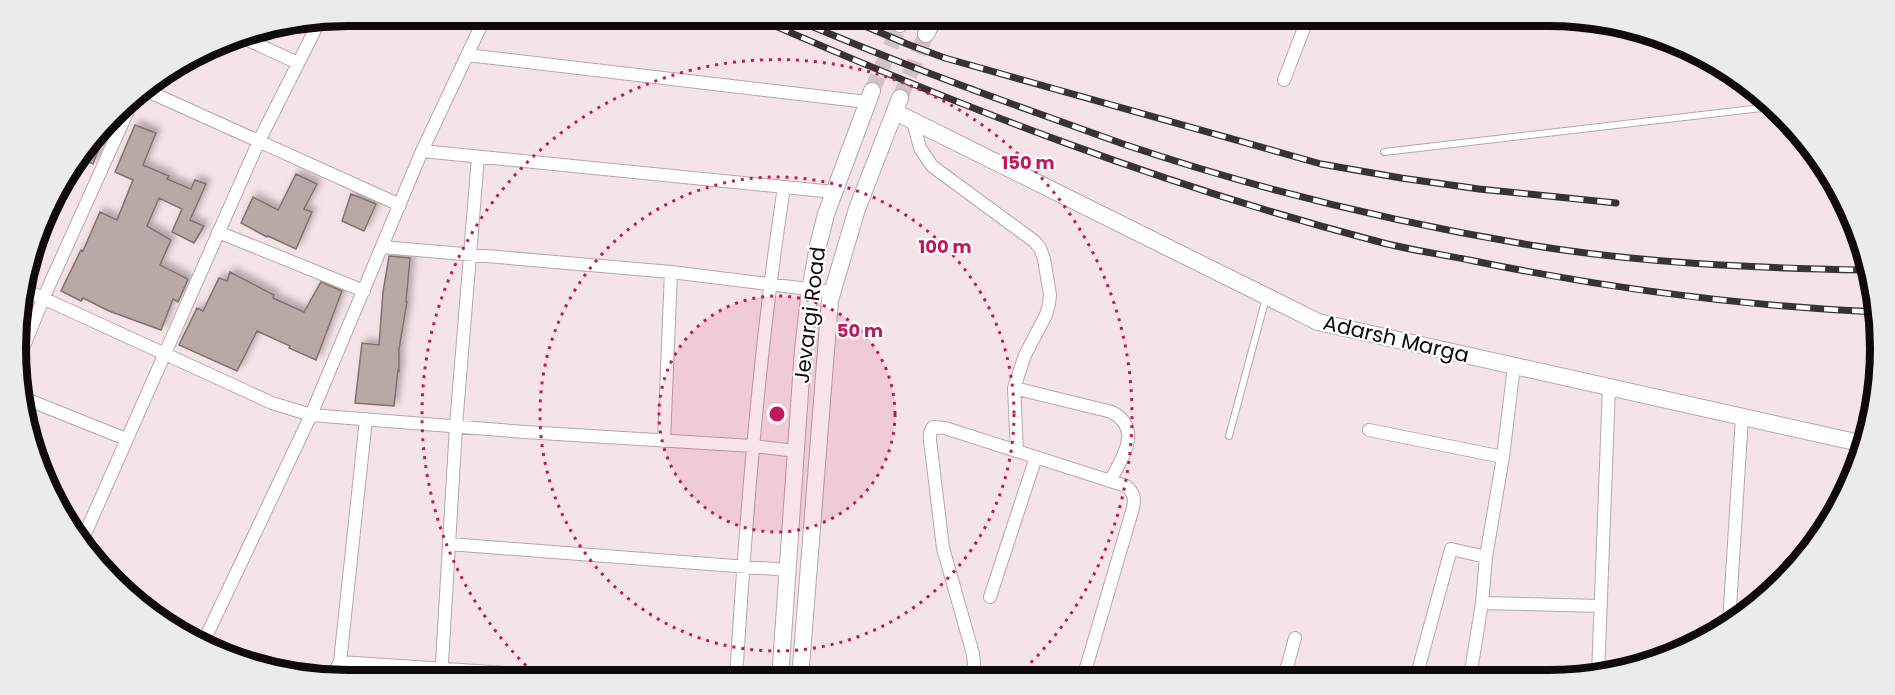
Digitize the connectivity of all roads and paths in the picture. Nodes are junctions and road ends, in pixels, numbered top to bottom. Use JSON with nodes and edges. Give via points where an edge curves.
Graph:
{"nodes":[{"id":1,"x":481,"y":25,"type":"edge"},
{"id":2,"x":931,"y":25,"type":"edge"},
{"id":3,"x":1305,"y":25,"type":"edge"},
{"id":4,"x":316,"y":27,"type":"edge"},
{"id":5,"x":926,"y":34,"type":"tunnel mouth"},
{"id":6,"x":250,"y":41,"type":"edge"},
{"id":7,"x":467,"y":55,"type":"junction"},
{"id":8,"x":298,"y":63,"type":"junction"},
{"id":9,"x":1284,"y":80,"type":"dead end"},
{"id":10,"x":151,"y":92,"type":"edge"},
{"id":11,"x":869,"y":97,"type":"joint"},
{"id":12,"x":1763,"y":108,"type":"edge"},
{"id":13,"x":127,"y":113,"type":"edge"},
{"id":14,"x":913,"y":121,"type":"junction"},
{"id":15,"x":259,"y":141,"type":"junction"},
{"id":16,"x":422,"y":151,"type":"junction"},
{"id":17,"x":1384,"y":152,"type":"dead end"},
{"id":18,"x":478,"y":157,"type":"junction"},
{"id":19,"x":784,"y":187,"type":"junction"},
{"id":20,"x":834,"y":192,"type":"junction"},
{"id":21,"x":400,"y":205,"type":"junction"},
{"id":22,"x":218,"y":232,"type":"junction"},
{"id":23,"x":382,"y":247,"type":"junction"},
{"id":24,"x":471,"y":255,"type":"junction"},
{"id":25,"x":672,"y":272,"type":"junction"},
{"id":26,"x":769,"y":285,"type":"junction"},
{"id":27,"x":810,"y":290,"type":"junction"},
{"id":28,"x":364,"y":291,"type":"junction"},
{"id":29,"x":832,"y":292,"type":"junction"},
{"id":30,"x":30,"y":293,"type":"edge"},
{"id":31,"x":1266,"y":296,"type":"junction"},
{"id":32,"x":44,"y":299,"type":"junction"},
{"id":33,"x":26,"y":342,"type":"edge"},
{"id":34,"x":164,"y":354,"type":"junction"},
{"id":35,"x":1514,"y":366,"type":"junction"},
{"id":36,"x":1609,"y":387,"type":"junction"},
{"id":37,"x":1014,"y":388,"type":"junction"},
{"id":38,"x":30,"y":401,"type":"edge"},
{"id":39,"x":311,"y":414,"type":"junction"},
{"id":40,"x":1742,"y":417,"type":"junction"},
{"id":41,"x":366,"y":419,"type":"junction"},
{"id":42,"x":456,"y":426,"type":"junction"},
{"id":43,"x":1369,"y":430,"type":"dead end"},
{"id":44,"x":1229,"y":436,"type":"dead end"},
{"id":45,"x":126,"y":439,"type":"junction"},
{"id":46,"x":664,"y":441,"type":"junction"},
{"id":47,"x":1855,"y":442,"type":"edge"},
{"id":48,"x":753,"y":446,"type":"junction"},
{"id":49,"x":796,"y":450,"type":"junction"},
{"id":50,"x":1017,"y":451,"type":"junction"},
{"id":51,"x":1036,"y":457,"type":"junction"},
{"id":52,"x":1503,"y":457,"type":"junction"},
{"id":53,"x":1110,"y":481,"type":"junction"},
{"id":54,"x":85,"y":534,"type":"edge"},
{"id":55,"x":449,"y":544,"type":"junction"},
{"id":56,"x":1486,"y":557,"type":"junction"},
{"id":57,"x":743,"y":566,"type":"junction"},
{"id":58,"x":788,"y":570,"type":"junction"},
{"id":59,"x":990,"y":597,"type":"dead end"},
{"id":60,"x":1482,"y":603,"type":"junction"},
{"id":61,"x":1601,"y":606,"type":"junction"},
{"id":62,"x":1730,"y":613,"type":"edge"},
{"id":63,"x":206,"y":637,"type":"edge"},
{"id":64,"x":1295,"y":638,"type":"dead end"},
{"id":65,"x":340,"y":663,"type":"junction"},
{"id":66,"x":1598,"y":665,"type":"edge"},
{"id":67,"x":417,"y":667,"type":"junction"},
{"id":68,"x":336,"y":669,"type":"edge"},
{"id":69,"x":416,"y":670,"type":"edge"},
{"id":70,"x":428,"y":670,"type":"edge"},
{"id":71,"x":442,"y":670,"type":"edge"},
{"id":72,"x":737,"y":670,"type":"edge"},
{"id":73,"x":781,"y":670,"type":"edge"},
{"id":74,"x":801,"y":670,"type":"edge"},
{"id":75,"x":973,"y":670,"type":"edge"},
{"id":76,"x":1085,"y":670,"type":"edge"},
{"id":77,"x":1286,"y":670,"type":"edge"},
{"id":78,"x":1418,"y":670,"type":"edge"},
{"id":79,"x":1471,"y":670,"type":"edge"}],
"edges":[{"from":1,"to":7,"type":"street"},
{"from":2,"to":5,"type":"main road"},
{"from":3,"to":9,"type":"street"},
{"from":4,"to":8,"type":"street"},
{"from":6,"to":8,"type":"street"},
{"from":7,"to":11,"type":"street"},
{"from":7,"to":16,"type":"street"},
{"from":8,"to":15,"type":"street"},
{"from":10,"to":15,"type":"street"},
{"from":11,"to":20,"type":"main road","name":"Jevargi Road"},
{"from":12,"to":17,"type":"lane"},
{"from":13,"to":32,"type":"street"},
{"from":14,"to":29,"type":"main road","name":"Adarsh Marga","via":[[898,105],[857,208]]},
{"from":14,"to":31,"type":"main road","name":"Adarsh Marga"},
{"from":14,"to":37,"type":"street","via":[[920,148],[932,166],[1040,248],[1049,304]]},
{"from":15,"to":21,"type":"street"},
{"from":15,"to":22,"type":"street"},
{"from":16,"to":18,"type":"street"},
{"from":16,"to":21,"type":"street"},
{"from":18,"to":19,"type":"street"},
{"from":18,"to":24,"type":"street"},
{"from":19,"to":20,"type":"street"},
{"from":19,"to":26,"type":"street"},
{"from":20,"to":27,"type":"main road","name":"Jevargi Road"},
{"from":21,"to":23,"type":"street"},
{"from":22,"to":28,"type":"street"},
{"from":22,"to":34,"type":"street"},
{"from":23,"to":24,"type":"street"},
{"from":23,"to":28,"type":"street"},
{"from":24,"to":25,"type":"street"},
{"from":24,"to":42,"type":"street"},
{"from":25,"to":26,"type":"street"},
{"from":25,"to":46,"type":"street"},
{"from":26,"to":27,"type":"street"},
{"from":26,"to":48,"type":"street"},
{"from":27,"to":29,"type":"street"},
{"from":27,"to":49,"type":"main road","name":"Jevargi Road"},
{"from":28,"to":39,"type":"street"},
{"from":29,"to":74,"type":"main road"},
{"from":30,"to":32,"type":"street"},
{"from":31,"to":35,"type":"main road","name":"Adarsh Marga","via":[[1318,322]]},
{"from":31,"to":44,"type":"lane"},
{"from":32,"to":33,"type":"street"},
{"from":32,"to":34,"type":"street"},
{"from":34,"to":39,"type":"street","via":[[272,403]]},
{"from":34,"to":45,"type":"street"},
{"from":35,"to":36,"type":"main road","name":"Adarsh Marga"},
{"from":35,"to":52,"type":"street"},
{"from":36,"to":40,"type":"main road","name":"Adarsh Marga"},
{"from":36,"to":61,"type":"street"},
{"from":37,"to":50,"type":"street"},
{"from":37,"to":53,"type":"street","via":[[1122,417],[1128,426],[1128,441]]},
{"from":38,"to":45,"type":"street"},
{"from":39,"to":41,"type":"street"},
{"from":39,"to":63,"type":"street"},
{"from":40,"to":47,"type":"main road","name":"Adarsh Marga"},
{"from":40,"to":62,"type":"street"},
{"from":41,"to":42,"type":"street"},
{"from":41,"to":65,"type":"street"},
{"from":42,"to":46,"type":"street"},
{"from":42,"to":55,"type":"street"},
{"from":43,"to":52,"type":"street"},
{"from":45,"to":54,"type":"street"},
{"from":46,"to":48,"type":"street"},
{"from":48,"to":49,"type":"street"},
{"from":48,"to":57,"type":"street"},
{"from":49,"to":58,"type":"main road","name":"Jevargi Road"},
{"from":50,"to":51,"type":"street"},
{"from":50,"to":75,"type":"street","via":[[945,428],[931,430],[944,548],[973,654]]},
{"from":51,"to":53,"type":"street"},
{"from":51,"to":59,"type":"street"},
{"from":52,"to":56,"type":"street"},
{"from":53,"to":76,"type":"street","via":[[1126,486],[1134,499]]},
{"from":55,"to":57,"type":"street"},
{"from":55,"to":71,"type":"street"},
{"from":56,"to":60,"type":"street"},
{"from":56,"to":78,"type":"street","via":[[1450,549]]},
{"from":57,"to":58,"type":"street"},
{"from":57,"to":72,"type":"street"},
{"from":58,"to":73,"type":"main road","name":"Jevargi Road"},
{"from":60,"to":61,"type":"street"},
{"from":60,"to":79,"type":"street"},
{"from":61,"to":66,"type":"street"},
{"from":64,"to":77,"type":"street"},
{"from":65,"to":67,"type":"street"},
{"from":65,"to":68,"type":"street"},
{"from":67,"to":69,"type":"street"},
{"from":67,"to":70,"type":"street"}]}
